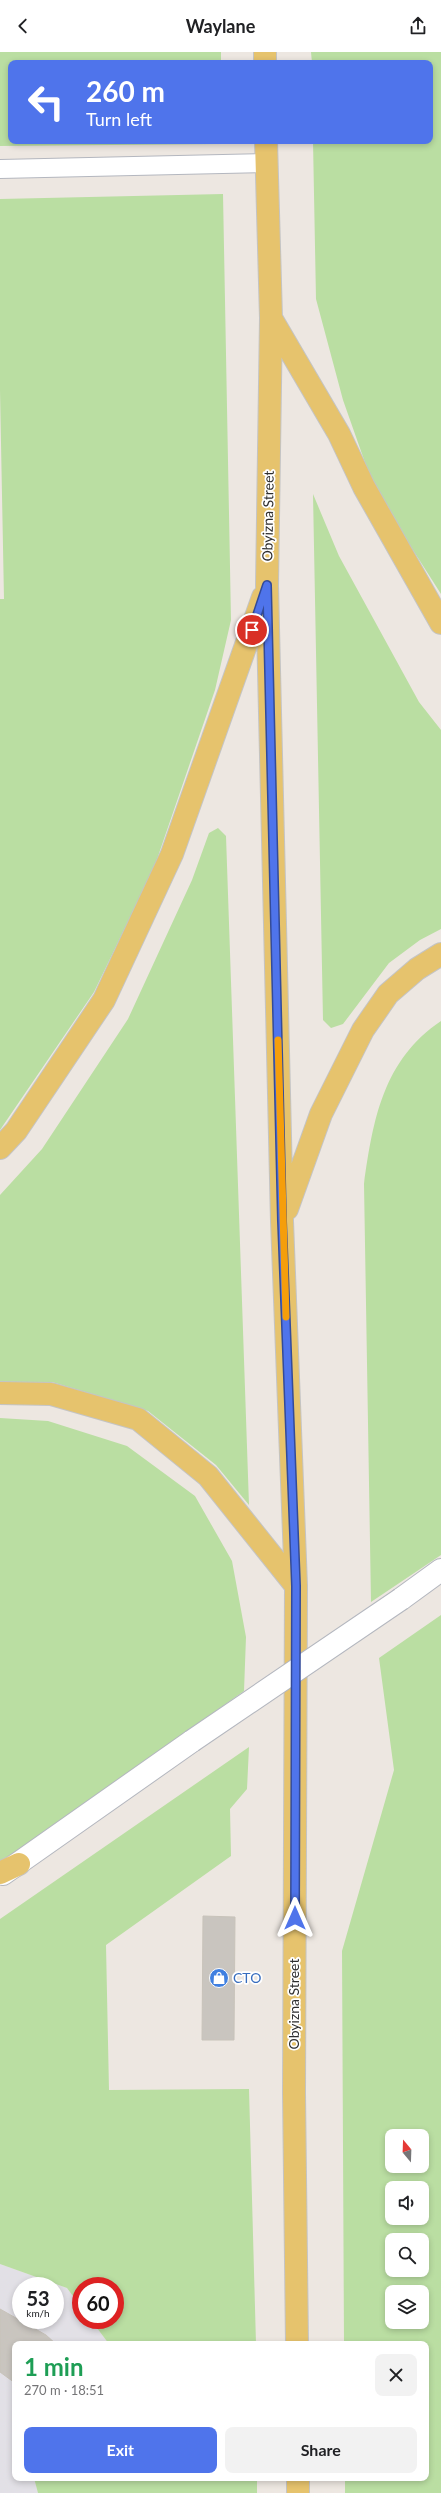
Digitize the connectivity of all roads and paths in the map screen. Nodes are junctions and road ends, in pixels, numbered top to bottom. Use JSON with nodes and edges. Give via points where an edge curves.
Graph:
{"nodes":[{"id":1,"x":266,"y":144,"type":"edge"},
{"id":2,"x":266,"y":163,"type":"junction"},
{"id":3,"x":0,"y":169,"type":"edge"},
{"id":4,"x":271,"y":318,"type":"junction"},
{"id":5,"x":267,"y":585,"type":"junction"},
{"id":6,"x":441,"y":623,"type":"edge"},
{"id":7,"x":441,"y":954,"type":"edge"},
{"id":8,"x":0,"y":1148,"type":"edge"},
{"id":9,"x":282,"y":1221,"type":"junction"},
{"id":10,"x":0,"y":1393,"type":"edge"},
{"id":11,"x":441,"y":1570,"type":"edge"},
{"id":12,"x":296,"y":1586,"type":"junction"},
{"id":13,"x":9,"y":1868,"type":"edge"},
{"id":14,"x":0,"y":1876,"type":"edge"},
{"id":15,"x":297,"y":2341,"type":"edge"},
{"id":16,"x":298,"y":2481,"type":"edge"},
{"id":17,"x":298,"y":2493,"type":"edge"}],
"edges":[{"from":1,"to":2,"type":"main road","name":"Obyizna Street"},
{"from":2,"to":3,"type":"lane"},
{"from":2,"to":4,"type":"main road","name":"Obyizna Street"},
{"from":4,"to":5,"type":"main road","name":"Obyizna Street"},
{"from":4,"to":6,"type":"main road","via":[[339,434],[364,486]]},
{"from":5,"to":8,"type":"main road","via":[[172,854],[104,1000],[16,1131]]},
{"from":5,"to":9,"type":"main road","name":"Obyizna Street"},
{"from":7,"to":9,"type":"main road","via":[[417,969],[388,994],[363,1030],[321,1114]]},
{"from":9,"to":12,"type":"main road","name":"Obyizna Street"},
{"from":10,"to":12,"type":"main road","via":[[51,1394],[138,1419],[208,1476]]},
{"from":11,"to":13,"type":"main road","bridge":true},
{"from":12,"to":15,"type":"main road","name":"Obyizna Street","via":[[294,2093]]},
{"from":13,"to":14,"type":"main road"},
{"from":16,"to":17,"type":"main road"}]}
